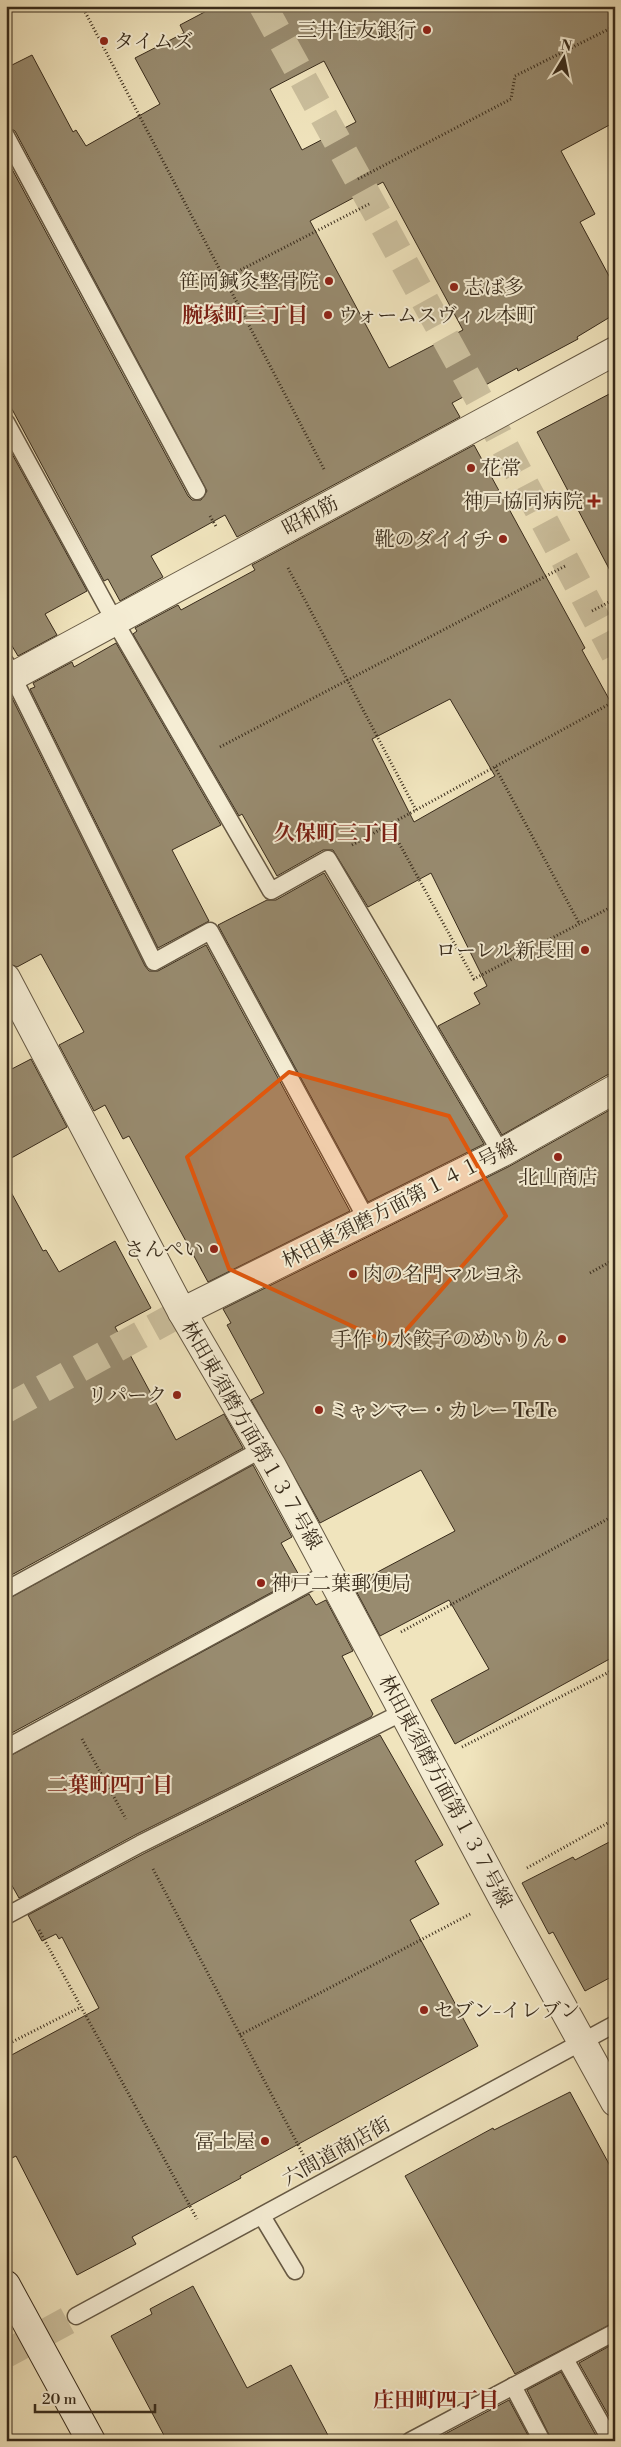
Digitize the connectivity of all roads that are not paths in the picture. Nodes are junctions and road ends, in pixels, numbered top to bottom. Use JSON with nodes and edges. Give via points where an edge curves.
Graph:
{"nodes":[{"id":1,"x":6,"y":136,"type":"edge"},
{"id":2,"x":615,"y":350,"type":"edge"},
{"id":3,"x":6,"y":422,"type":"edge"},
{"id":4,"x":197,"y":491,"type":"road end"},
{"id":5,"x":114,"y":620,"type":"junction"},
{"id":6,"x":9,"y":673,"type":"edge"},
{"id":7,"x":6,"y":978,"type":"edge"},
{"id":8,"x":615,"y":1089,"type":"edge"},
{"id":9,"x":501,"y":1153,"type":"junction"},
{"id":10,"x":367,"y":1220,"type":"junction"},
{"id":11,"x":182,"y":1312,"type":"junction"},
{"id":12,"x":262,"y":1449,"type":"junction"},
{"id":13,"x":329,"y":1572,"type":"junction"},
{"id":14,"x":6,"y":1590,"type":"edge"},
{"id":15,"x":403,"y":1712,"type":"junction"},
{"id":16,"x":6,"y":1748,"type":"edge"},
{"id":17,"x":6,"y":1916,"type":"edge"},
{"id":18,"x":615,"y":2024,"type":"edge"},
{"id":19,"x":581,"y":2042,"type":"junction"},
{"id":20,"x":615,"y":2102,"type":"edge"},
{"id":21,"x":262,"y":2216,"type":"junction"},
{"id":22,"x":294,"y":2270,"type":"dead end"},
{"id":23,"x":6,"y":2285,"type":"edge"},
{"id":24,"x":76,"y":2316,"type":"tunnel mouth"},
{"id":25,"x":615,"y":2332,"type":"edge"},
{"id":26,"x":565,"y":2359,"type":"junction"},
{"id":27,"x":513,"y":2386,"type":"junction"},
{"id":28,"x":91,"y":2441,"type":"edge"},
{"id":29,"x":410,"y":2441,"type":"edge"},
{"id":30,"x":542,"y":2441,"type":"edge"},
{"id":31,"x":611,"y":2441,"type":"edge"}],
"edges":[{"from":1,"to":4,"type":"lane"},
{"from":2,"to":5,"type":"street","name":"昭和筋"},
{"from":3,"to":5,"type":"lane"},
{"from":5,"to":6,"type":"street","name":"昭和筋"},
{"from":5,"to":9,"type":"lane","via":[[271,892],[328,859]]},
{"from":6,"to":10,"type":"lane","via":[[154,962],[210,931]]},
{"from":7,"to":11,"type":"street","name":"林田東須磨方面第１３７号線"},
{"from":8,"to":9,"type":"street","name":"林田東須磨方面第１４１号線"},
{"from":9,"to":10,"type":"street","name":"林田東須磨方面第１４１号線"},
{"from":10,"to":11,"type":"street","name":"林田東須磨方面第１４１号線"},
{"from":11,"to":12,"type":"street","name":"林田東須磨方面第１３７号線"},
{"from":12,"to":13,"type":"street","name":"林田東須磨方面第１３７号線"},
{"from":12,"to":14,"type":"lane"},
{"from":13,"to":15,"type":"street","name":"林田東須磨方面第１３７号線"},
{"from":13,"to":16,"type":"lane"},
{"from":15,"to":17,"type":"lane","via":[[140,1844]]},
{"from":15,"to":19,"type":"street","name":"林田東須磨方面第１３７号線"},
{"from":18,"to":19,"type":"lane","name":"六間道商店街"},
{"from":19,"to":20,"type":"street","name":"林田東須磨方面第１３７号線"},
{"from":19,"to":21,"type":"lane","name":"六間道商店街"},
{"from":21,"to":22,"type":"lane"},
{"from":21,"to":24,"type":"lane","name":"六間道商店街"},
{"from":23,"to":28,"type":"street"},
{"from":25,"to":26,"type":"lane"},
{"from":26,"to":27,"type":"lane"},
{"from":26,"to":31,"type":"lane"},
{"from":27,"to":29,"type":"lane"},
{"from":27,"to":30,"type":"lane"}]}
